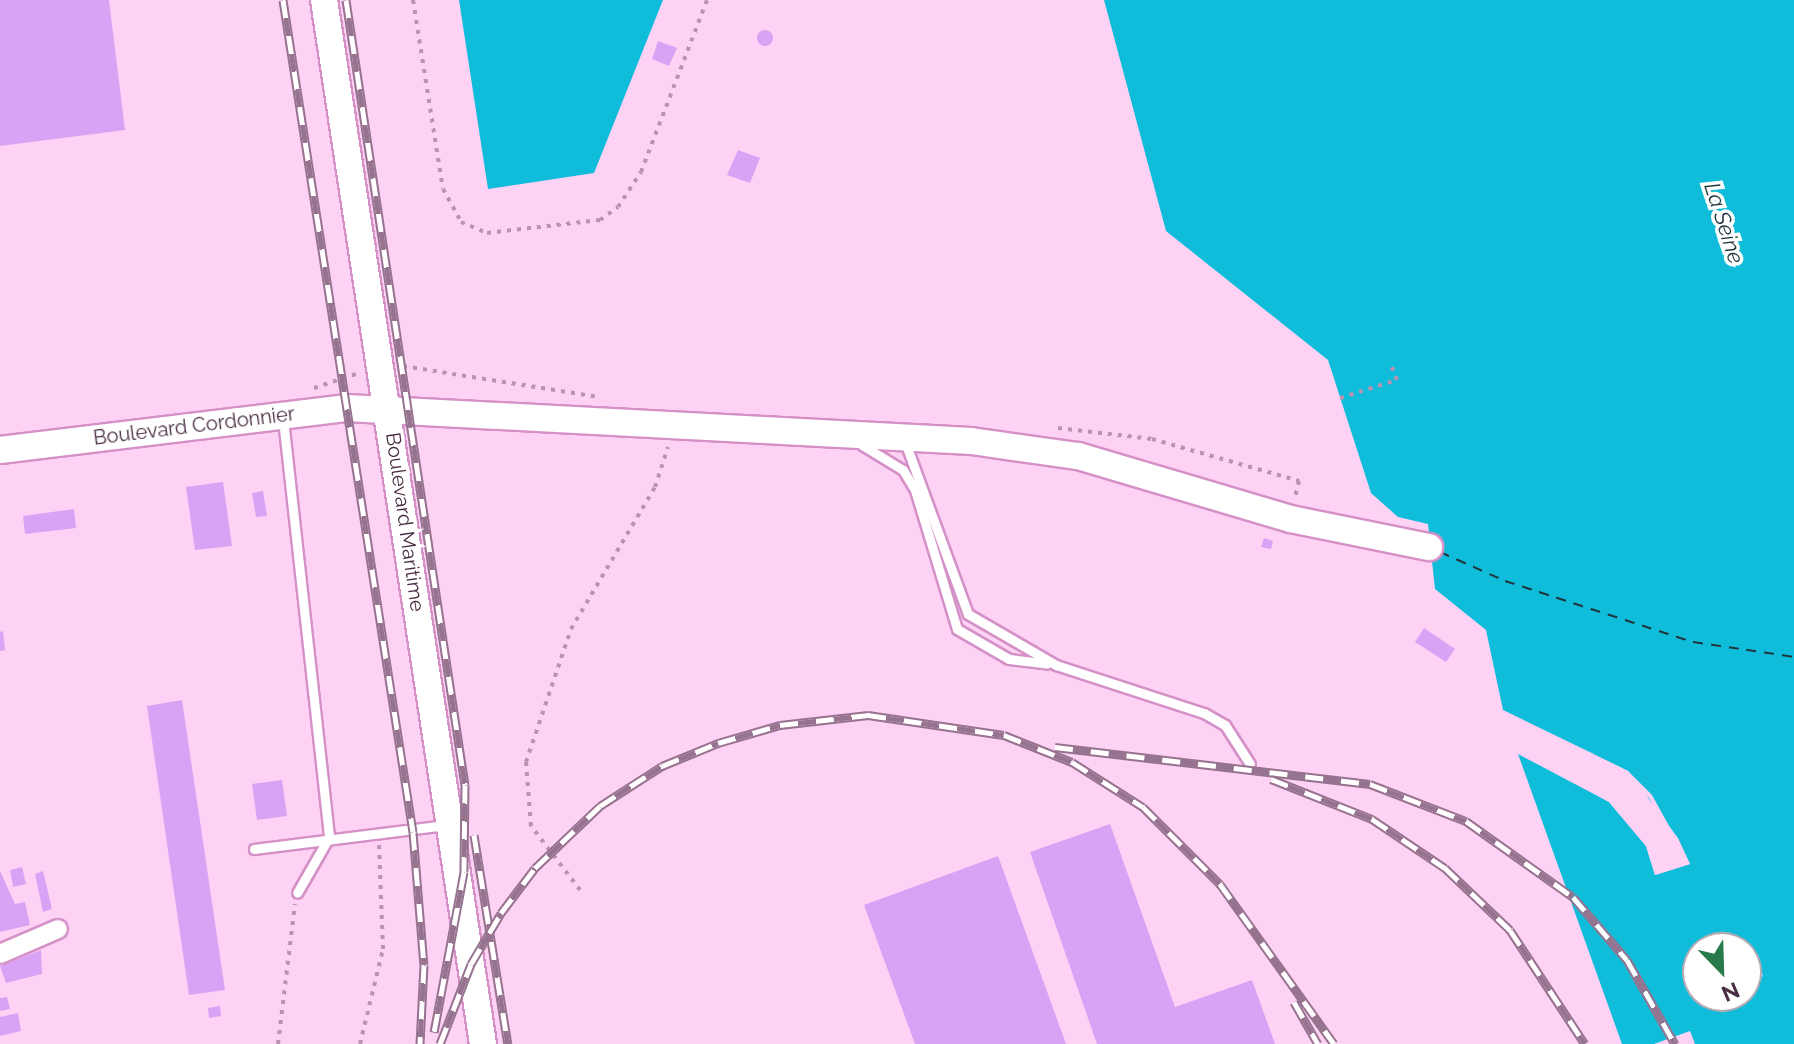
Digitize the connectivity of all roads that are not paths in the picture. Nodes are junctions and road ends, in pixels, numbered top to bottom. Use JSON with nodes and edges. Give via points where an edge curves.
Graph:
{"nodes":[{"id":1,"x":324,"y":0,"type":"edge"},
{"id":2,"x":388,"y":410,"type":"junction"},
{"id":3,"x":282,"y":415,"type":"junction"},
{"id":4,"x":792,"y":431,"type":"junction"},
{"id":5,"x":902,"y":437,"type":"junction"},
{"id":6,"x":0,"y":450,"type":"edge"},
{"id":7,"x":1429,"y":547,"type":"dead end"},
{"id":8,"x":1056,"y":665,"type":"junction"},
{"id":9,"x":1250,"y":764,"type":"dead end"},
{"id":10,"x":449,"y":824,"type":"junction"},
{"id":11,"x":329,"y":837,"type":"junction"},
{"id":12,"x":254,"y":849,"type":"dead end"},
{"id":13,"x":297,"y":893,"type":"road end"},
{"id":14,"x":58,"y":929,"type":"dead end"},
{"id":15,"x":0,"y":954,"type":"edge"},
{"id":16,"x":483,"y":1044,"type":"edge"}],
"edges":[{"from":1,"to":2,"type":"street","name":"Boulevard Maritime"},
{"from":2,"to":3,"type":"street","name":"Boulevard Cordonnier"},
{"from":2,"to":4,"type":"street","name":"Boulevard Cordonnier"},
{"from":2,"to":10,"type":"street","name":"Boulevard Maritime"},
{"from":3,"to":6,"type":"street","name":"Boulevard Cordonnier"},
{"from":3,"to":11,"type":"lane"},
{"from":4,"to":5,"type":"street","name":"Boulevard Cordonnier"},
{"from":4,"to":8,"type":"lane","via":[[862,445],[903,470],[957,629],[1009,659]]},
{"from":5,"to":7,"type":"street","name":"Boulevard Cordonnier","via":[[1078,456],[1291,519]]},
{"from":5,"to":8,"type":"lane","via":[[927,487],[968,614]]},
{"from":8,"to":9,"type":"lane","via":[[1204,713],[1225,725]]},
{"from":10,"to":11,"type":"lane"},
{"from":10,"to":16,"type":"street","name":"Boulevard Maritime"},
{"from":11,"to":12,"type":"lane"},
{"from":11,"to":13,"type":"lane"},
{"from":14,"to":15,"type":"street"}]}
